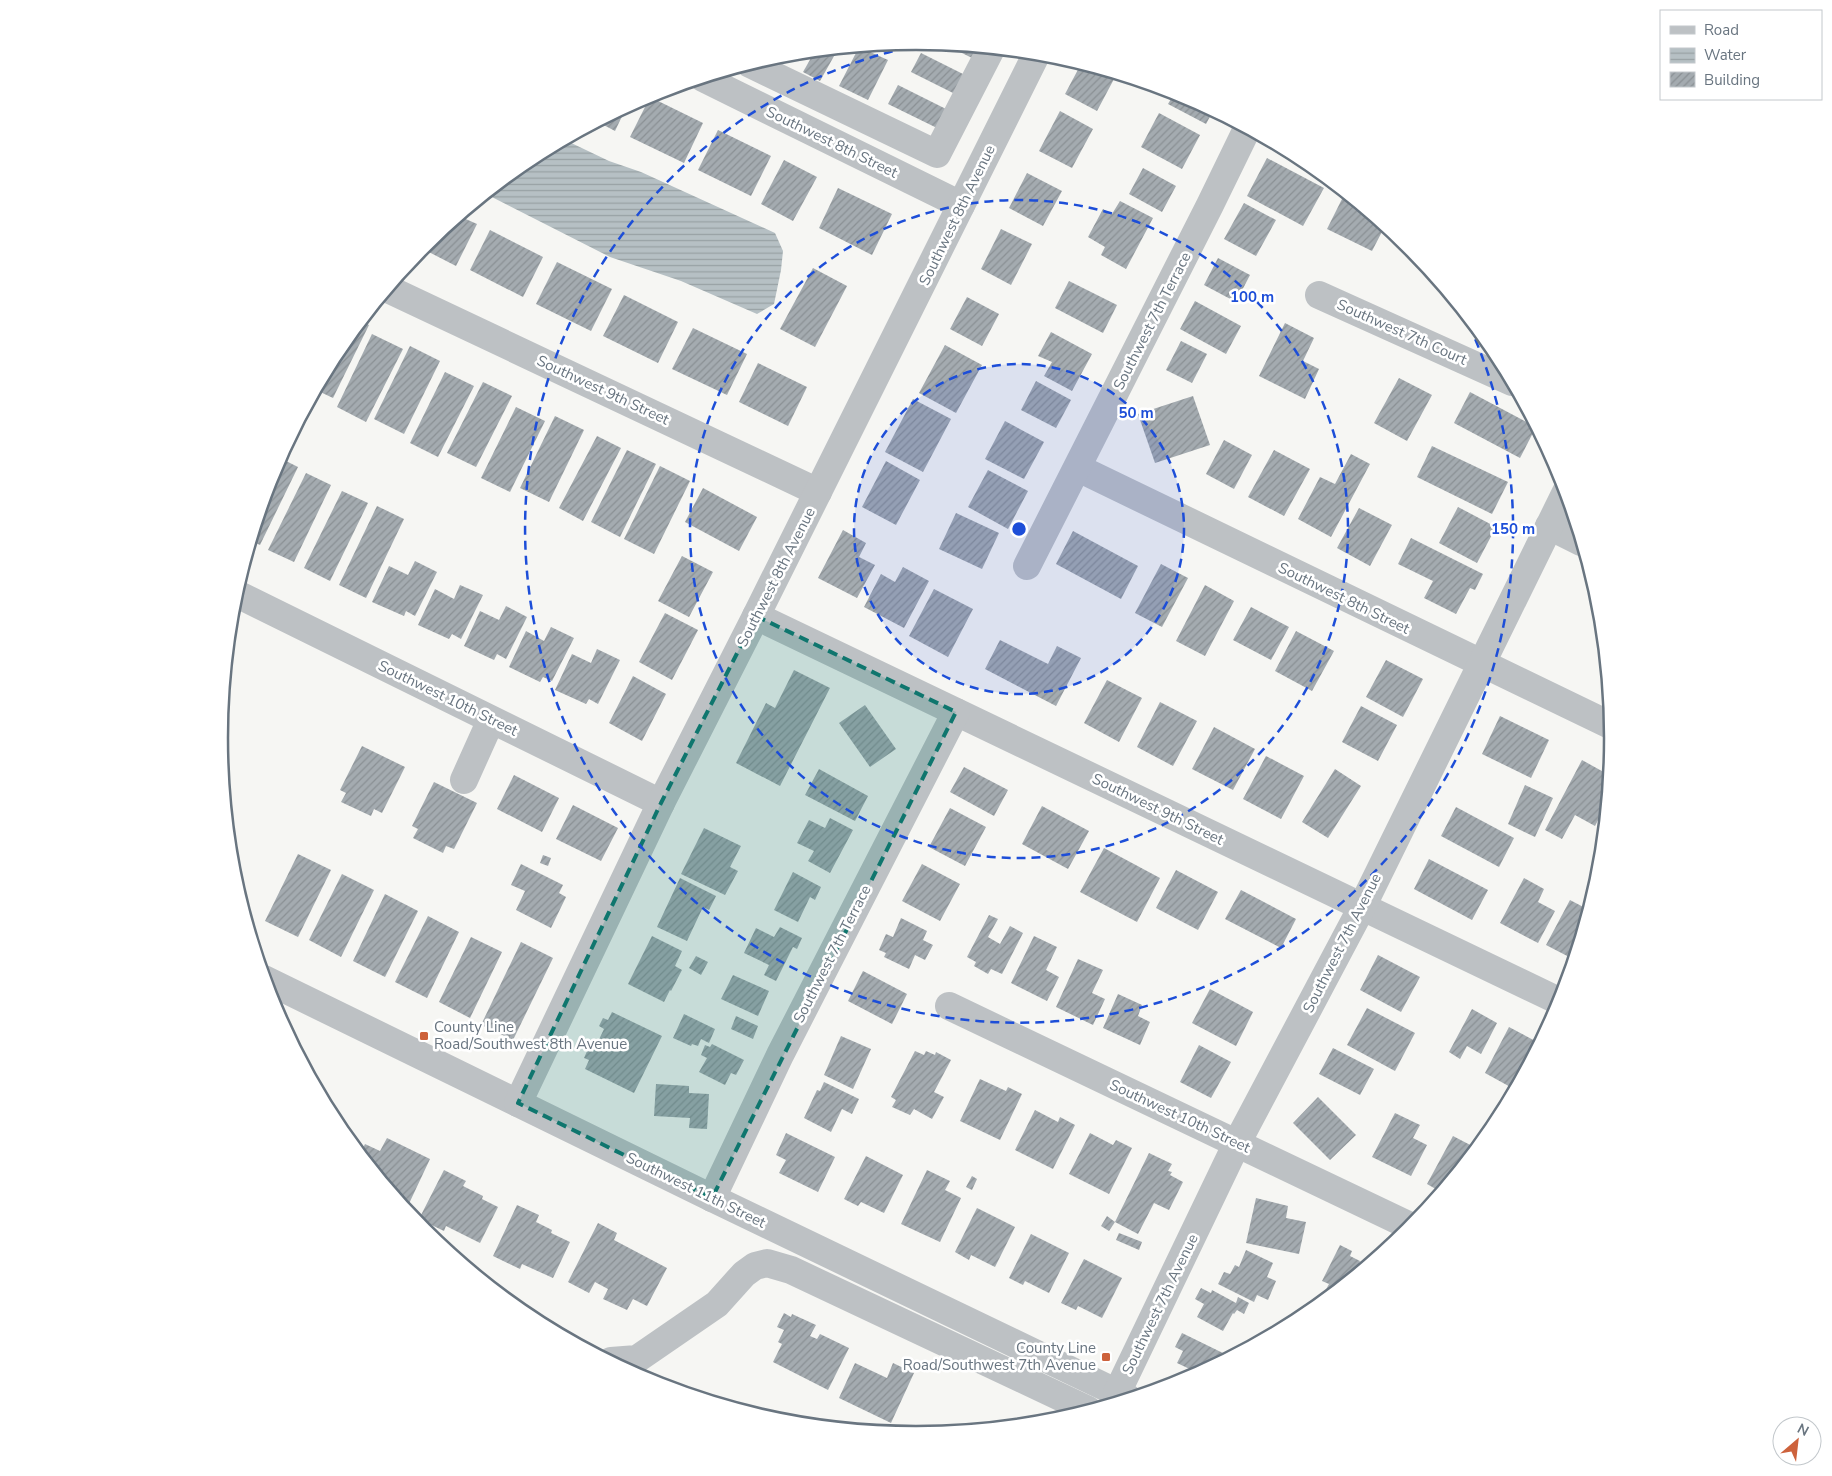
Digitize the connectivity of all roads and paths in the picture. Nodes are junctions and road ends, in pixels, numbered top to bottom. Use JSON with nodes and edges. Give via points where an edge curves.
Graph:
{"nodes":[{"id":1,"x":988,"y":54,"type":"edge"},
{"id":2,"x":1033,"y":60,"type":"edge"},
{"id":3,"x":759,"y":68,"type":"edge"},
{"id":4,"x":711,"y":82,"type":"edge"},
{"id":5,"x":1245,"y":134,"type":"edge"},
{"id":6,"x":961,"y":205,"type":"junction"},
{"id":7,"x":393,"y":291,"type":"edge"},
{"id":8,"x":1319,"y":295,"type":"dead end"},
{"id":9,"x":1501,"y":377,"type":"edge"},
{"id":10,"x":1078,"y":468,"type":"junction"},
{"id":11,"x":818,"y":492,"type":"junction"},
{"id":12,"x":1561,"y":501,"type":"edge"},
{"id":13,"x":1549,"y":526,"type":"junction"},
{"id":14,"x":1574,"y":538,"type":"edge"},
{"id":15,"x":1028,"y":566,"type":"dead end"},
{"id":16,"x":243,"y":596,"type":"edge"},
{"id":17,"x":756,"y":616,"type":"junction"},
{"id":18,"x":1481,"y":664,"type":"junction"},
{"id":19,"x":956,"y":712,"type":"junction"},
{"id":20,"x":491,"y":720,"type":"junction"},
{"id":21,"x":1604,"y":722,"type":"edge"},
{"id":22,"x":464,"y":780,"type":"dead end"},
{"id":23,"x":661,"y":803,"type":"junction"},
{"id":24,"x":1362,"y":906,"type":"junction"},
{"id":25,"x":273,"y":983,"type":"edge"},
{"id":26,"x":1553,"y":998,"type":"edge"},
{"id":27,"x":949,"y":1006,"type":"dead end"},
{"id":28,"x":518,"y":1103,"type":"junction"},
{"id":29,"x":1237,"y":1143,"type":"junction"},
{"id":30,"x":712,"y":1198,"type":"junction"},
{"id":31,"x":1403,"y":1223,"type":"edge"},
{"id":32,"x":623,"y":1360,"type":"edge"},
{"id":33,"x":1124,"y":1393,"type":"edge"},
{"id":34,"x":1121,"y":1394,"type":"edge"},
{"id":35,"x":1080,"y":1406,"type":"edge"}],
"edges":[{"from":1,"to":3,"type":"street","via":[[937,154]]},
{"from":2,"to":6,"type":"street","name":"Southwest 8th Avenue"},
{"from":4,"to":6,"type":"street","name":"Southwest 8th Street"},
{"from":5,"to":10,"type":"street","name":"Southwest 7th Terrace"},
{"from":6,"to":11,"type":"street","name":"Southwest 8th Avenue"},
{"from":7,"to":11,"type":"street","name":"Southwest 9th Street"},
{"from":8,"to":9,"type":"street","name":"Southwest 7th Court"},
{"from":10,"to":15,"type":"street","name":"Southwest 7th Terrace"},
{"from":10,"to":18,"type":"street","name":"Southwest 8th Street"},
{"from":11,"to":17,"type":"street","name":"Southwest 8th Avenue"},
{"from":12,"to":13,"type":"street","name":"Southwest 7th Avenue"},
{"from":13,"to":14,"type":"street"},
{"from":13,"to":18,"type":"street","name":"Southwest 7th Avenue"},
{"from":16,"to":20,"type":"street","name":"Southwest 10th Street"},
{"from":17,"to":19,"type":"street","name":"Southwest 9th Street"},
{"from":17,"to":23,"type":"street","name":"Southwest 8th Avenue"},
{"from":18,"to":21,"type":"street","name":"Southwest 8th Street"},
{"from":18,"to":24,"type":"street","name":"Southwest 7th Avenue"},
{"from":19,"to":24,"type":"street","name":"Southwest 9th Street"},
{"from":19,"to":30,"type":"street","name":"Southwest 7th Terrace","via":[[780,1055]]},
{"from":20,"to":22,"type":"street"},
{"from":20,"to":23,"type":"street","name":"Southwest 10th Street"},
{"from":23,"to":28,"type":"street","name":"Southwest 8th Avenue"},
{"from":24,"to":26,"type":"street","name":"Southwest 9th Street"},
{"from":24,"to":29,"type":"street","name":"Southwest 7th Avenue"},
{"from":25,"to":28,"type":"street","name":"Southwest 11th Street"},
{"from":27,"to":29,"type":"street","name":"Southwest 10th Street"},
{"from":28,"to":30,"type":"street","name":"Southwest 11th Street"},
{"from":29,"to":31,"type":"street","name":"Southwest 10th Street"},
{"from":29,"to":33,"type":"street","name":"Southwest 7th Avenue"},
{"from":30,"to":34,"type":"street","name":"Southwest 11th Street"},
{"from":32,"to":35,"type":"street","via":[[637,1359],[717,1304],[744,1274],[767,1263],[791,1270]]}]}
